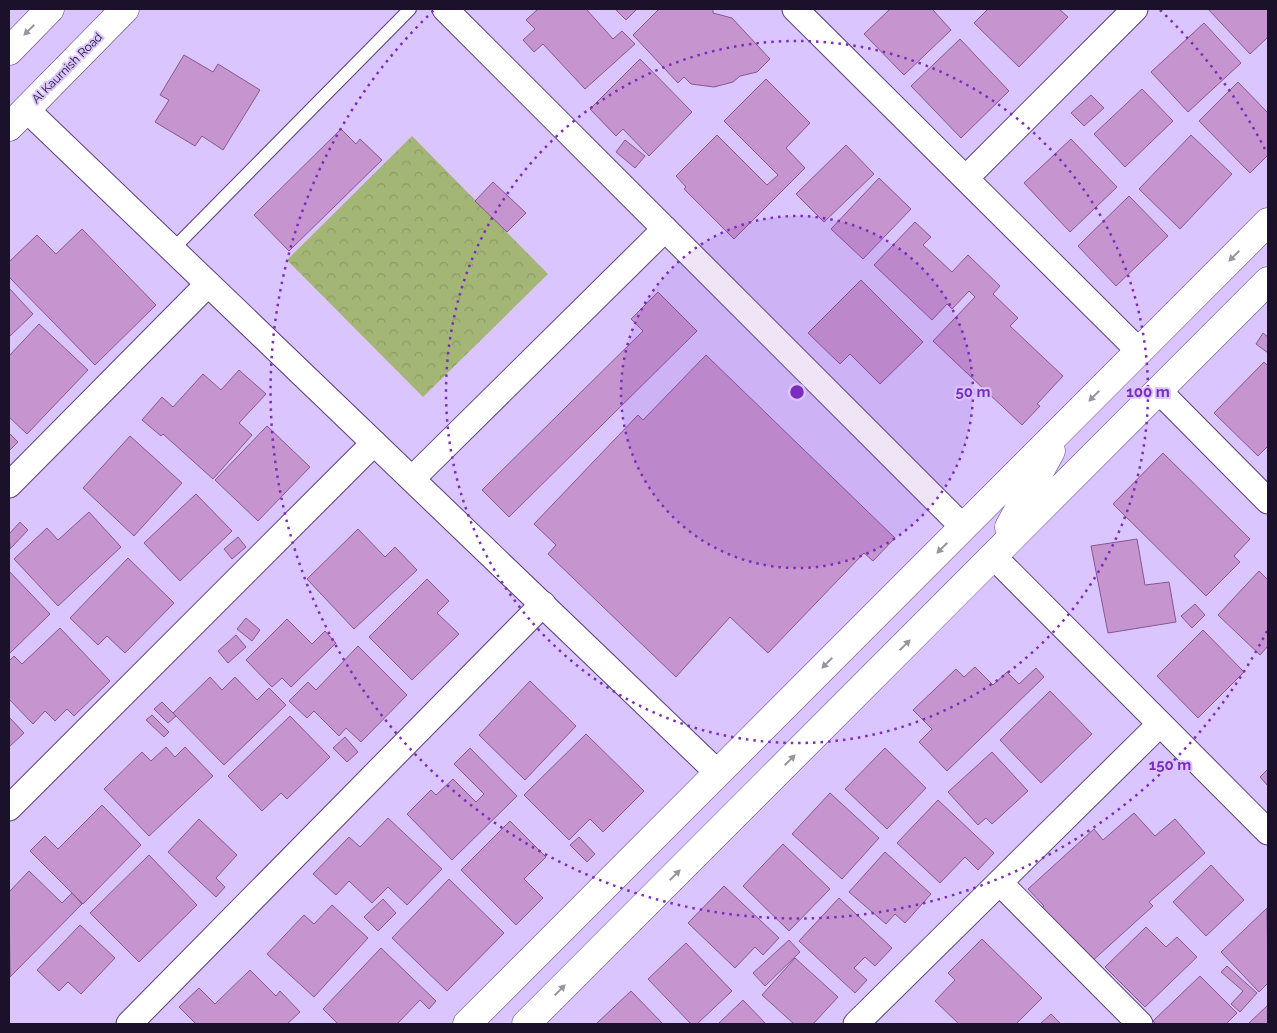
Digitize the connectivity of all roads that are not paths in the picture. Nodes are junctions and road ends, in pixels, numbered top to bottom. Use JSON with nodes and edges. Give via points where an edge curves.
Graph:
{"nodes":[{"id":1,"x":50,"y":9,"type":"edge"},
{"id":2,"x":125,"y":9,"type":"edge"},
{"id":3,"x":410,"y":9,"type":"edge"},
{"id":4,"x":445,"y":9,"type":"edge"},
{"id":5,"x":1135,"y":9,"type":"edge"},
{"id":6,"x":803,"y":11,"type":"edge"},
{"id":7,"x":9,"y":50,"type":"edge"},
{"id":8,"x":18,"y":118,"type":"edge"},
{"id":9,"x":966,"y":178,"type":"junction"},
{"id":10,"x":1268,"y":222,"type":"edge"},
{"id":11,"x":665,"y":229,"type":"junction"},
{"id":12,"x":173,"y":249,"type":"junction"},
{"id":13,"x":1268,"y":281,"type":"edge"},
{"id":14,"x":208,"y":284,"type":"junction"},
{"id":15,"x":1139,"y":351,"type":"junction"},
{"id":16,"x":1159,"y":391,"type":"junction"},
{"id":17,"x":1066,"y":424,"type":"junction"},
{"id":18,"x":374,"y":443,"type":"junction"},
{"id":19,"x":412,"y":479,"type":"junction"},
{"id":20,"x":9,"y":485,"type":"edge"},
{"id":21,"x":1268,"y":501,"type":"edge"},
{"id":22,"x":963,"y":527,"type":"junction"},
{"id":23,"x":993,"y":556,"type":"junction"},
{"id":24,"x":543,"y":604,"type":"junction"},
{"id":25,"x":1160,"y":724,"type":"junction"},
{"id":26,"x":718,"y":772,"type":"junction"},
{"id":27,"x":9,"y":808,"type":"edge"},
{"id":28,"x":1268,"y":832,"type":"edge"},
{"id":29,"x":1000,"y":883,"type":"junction"},
{"id":30,"x":129,"y":1024,"type":"edge"},
{"id":31,"x":466,"y":1024,"type":"edge"},
{"id":32,"x":526,"y":1024,"type":"edge"},
{"id":33,"x":856,"y":1024,"type":"edge"},
{"id":34,"x":1140,"y":1024,"type":"edge"}],
"edges":[{"from":1,"to":7,"type":"street","one_way":true},
{"from":2,"to":8,"type":"street","name":"Al Kaurnish Road"},
{"from":3,"to":12,"type":"lane"},
{"from":4,"to":11,"type":"street"},
{"from":5,"to":9,"type":"street"},
{"from":6,"to":9,"type":"street"},
{"from":8,"to":12,"type":"street"},
{"from":9,"to":15,"type":"street"},
{"from":10,"to":15,"type":"street","one_way":true},
{"from":11,"to":19,"type":"street"},
{"from":11,"to":22,"type":"street"},
{"from":12,"to":14,"type":"street"},
{"from":13,"to":16,"type":"street"},
{"from":14,"to":18,"type":"street"},
{"from":14,"to":20,"type":"street"},
{"from":15,"to":17,"type":"street","one_way":true},
{"from":16,"to":21,"type":"street"},
{"from":16,"to":23,"type":"street"},
{"from":17,"to":22,"type":"street"},
{"from":17,"to":23,"type":"street"},
{"from":18,"to":19,"type":"street"},
{"from":18,"to":27,"type":"street"},
{"from":19,"to":24,"type":"street"},
{"from":22,"to":26,"type":"street","one_way":true},
{"from":23,"to":25,"type":"street"},
{"from":32,"to":23,"type":"street","one_way":true},
{"from":24,"to":26,"type":"street"},
{"from":24,"to":30,"type":"street"},
{"from":25,"to":28,"type":"street"},
{"from":25,"to":29,"type":"street"},
{"from":26,"to":31,"type":"street"},
{"from":29,"to":33,"type":"street"},
{"from":29,"to":34,"type":"street"}]}
